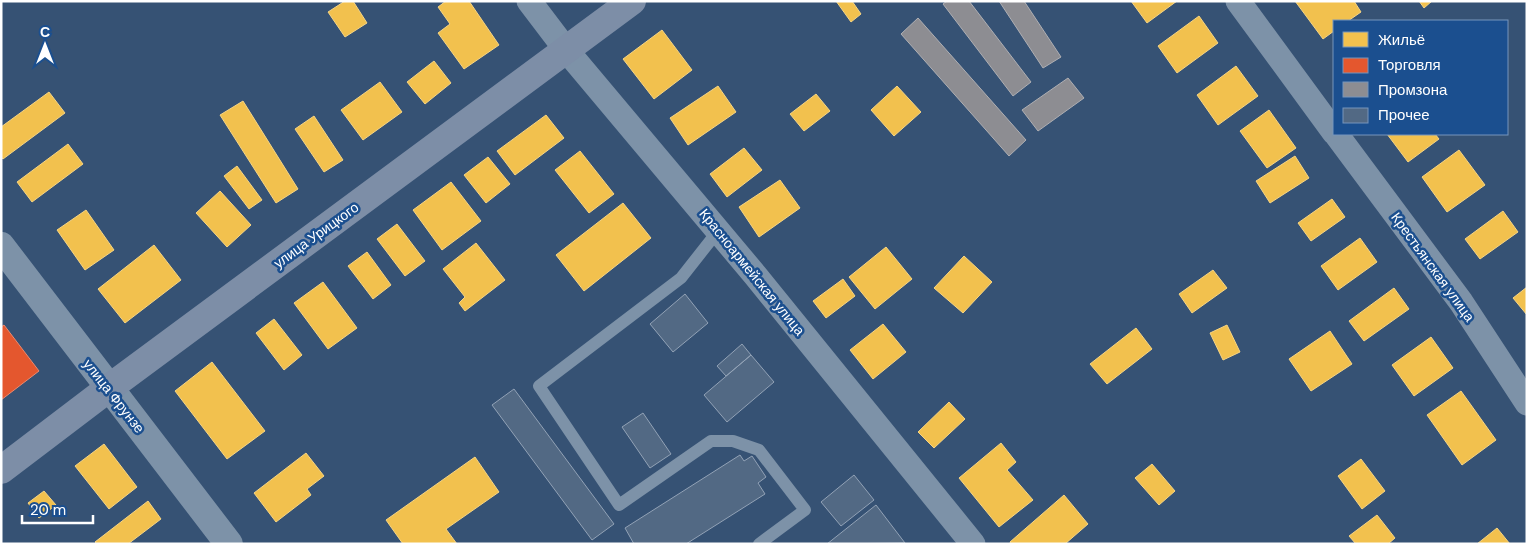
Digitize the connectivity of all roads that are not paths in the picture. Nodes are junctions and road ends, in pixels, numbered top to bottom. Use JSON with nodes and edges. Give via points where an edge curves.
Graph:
{"nodes":[{"id":1,"x":530,"y":1,"type":"edge"},
{"id":2,"x":632,"y":1,"type":"edge"},
{"id":3,"x":1238,"y":1,"type":"edge"},
{"id":4,"x":567,"y":51,"type":"junction"},
{"id":5,"x":1333,"y":130,"type":"edge"},
{"id":6,"x":1336,"y":135,"type":"edge"},
{"id":7,"x":718,"y":231,"type":"junction"},
{"id":8,"x":1,"y":246,"type":"edge"},
{"id":9,"x":109,"y":388,"type":"junction"},
{"id":10,"x":1527,"y":403,"type":"edge"},
{"id":11,"x":1,"y":470,"type":"edge"},
{"id":12,"x":229,"y":544,"type":"edge"},
{"id":13,"x":759,"y":544,"type":"edge"},
{"id":14,"x":973,"y":544,"type":"edge"}],
"edges":[{"from":1,"to":4,"type":"street","name":"Красноармейская улица"},
{"from":2,"to":4,"type":"main road","name":"улица Урицкого"},
{"from":3,"to":5,"type":"street","name":"Крестьянская улица"},
{"from":4,"to":7,"type":"street","name":"Красноармейская улица"},
{"from":4,"to":9,"type":"main road","name":"улица Урицкого"},
{"from":6,"to":10,"type":"street","name":"Крестьянская улица","via":[[1461,302]]},
{"from":7,"to":13,"type":"lane","via":[[681,278],[539,386],[619,505],[711,441],[733,441],[759,450],[805,510]]},
{"from":7,"to":14,"type":"street","name":"Красноармейская улица"},
{"from":8,"to":9,"type":"street","name":"улица Фрунзе"},
{"from":9,"to":11,"type":"main road","name":"улица Урицкого"},
{"from":9,"to":12,"type":"street","name":"улица Фрунзе"}]}
